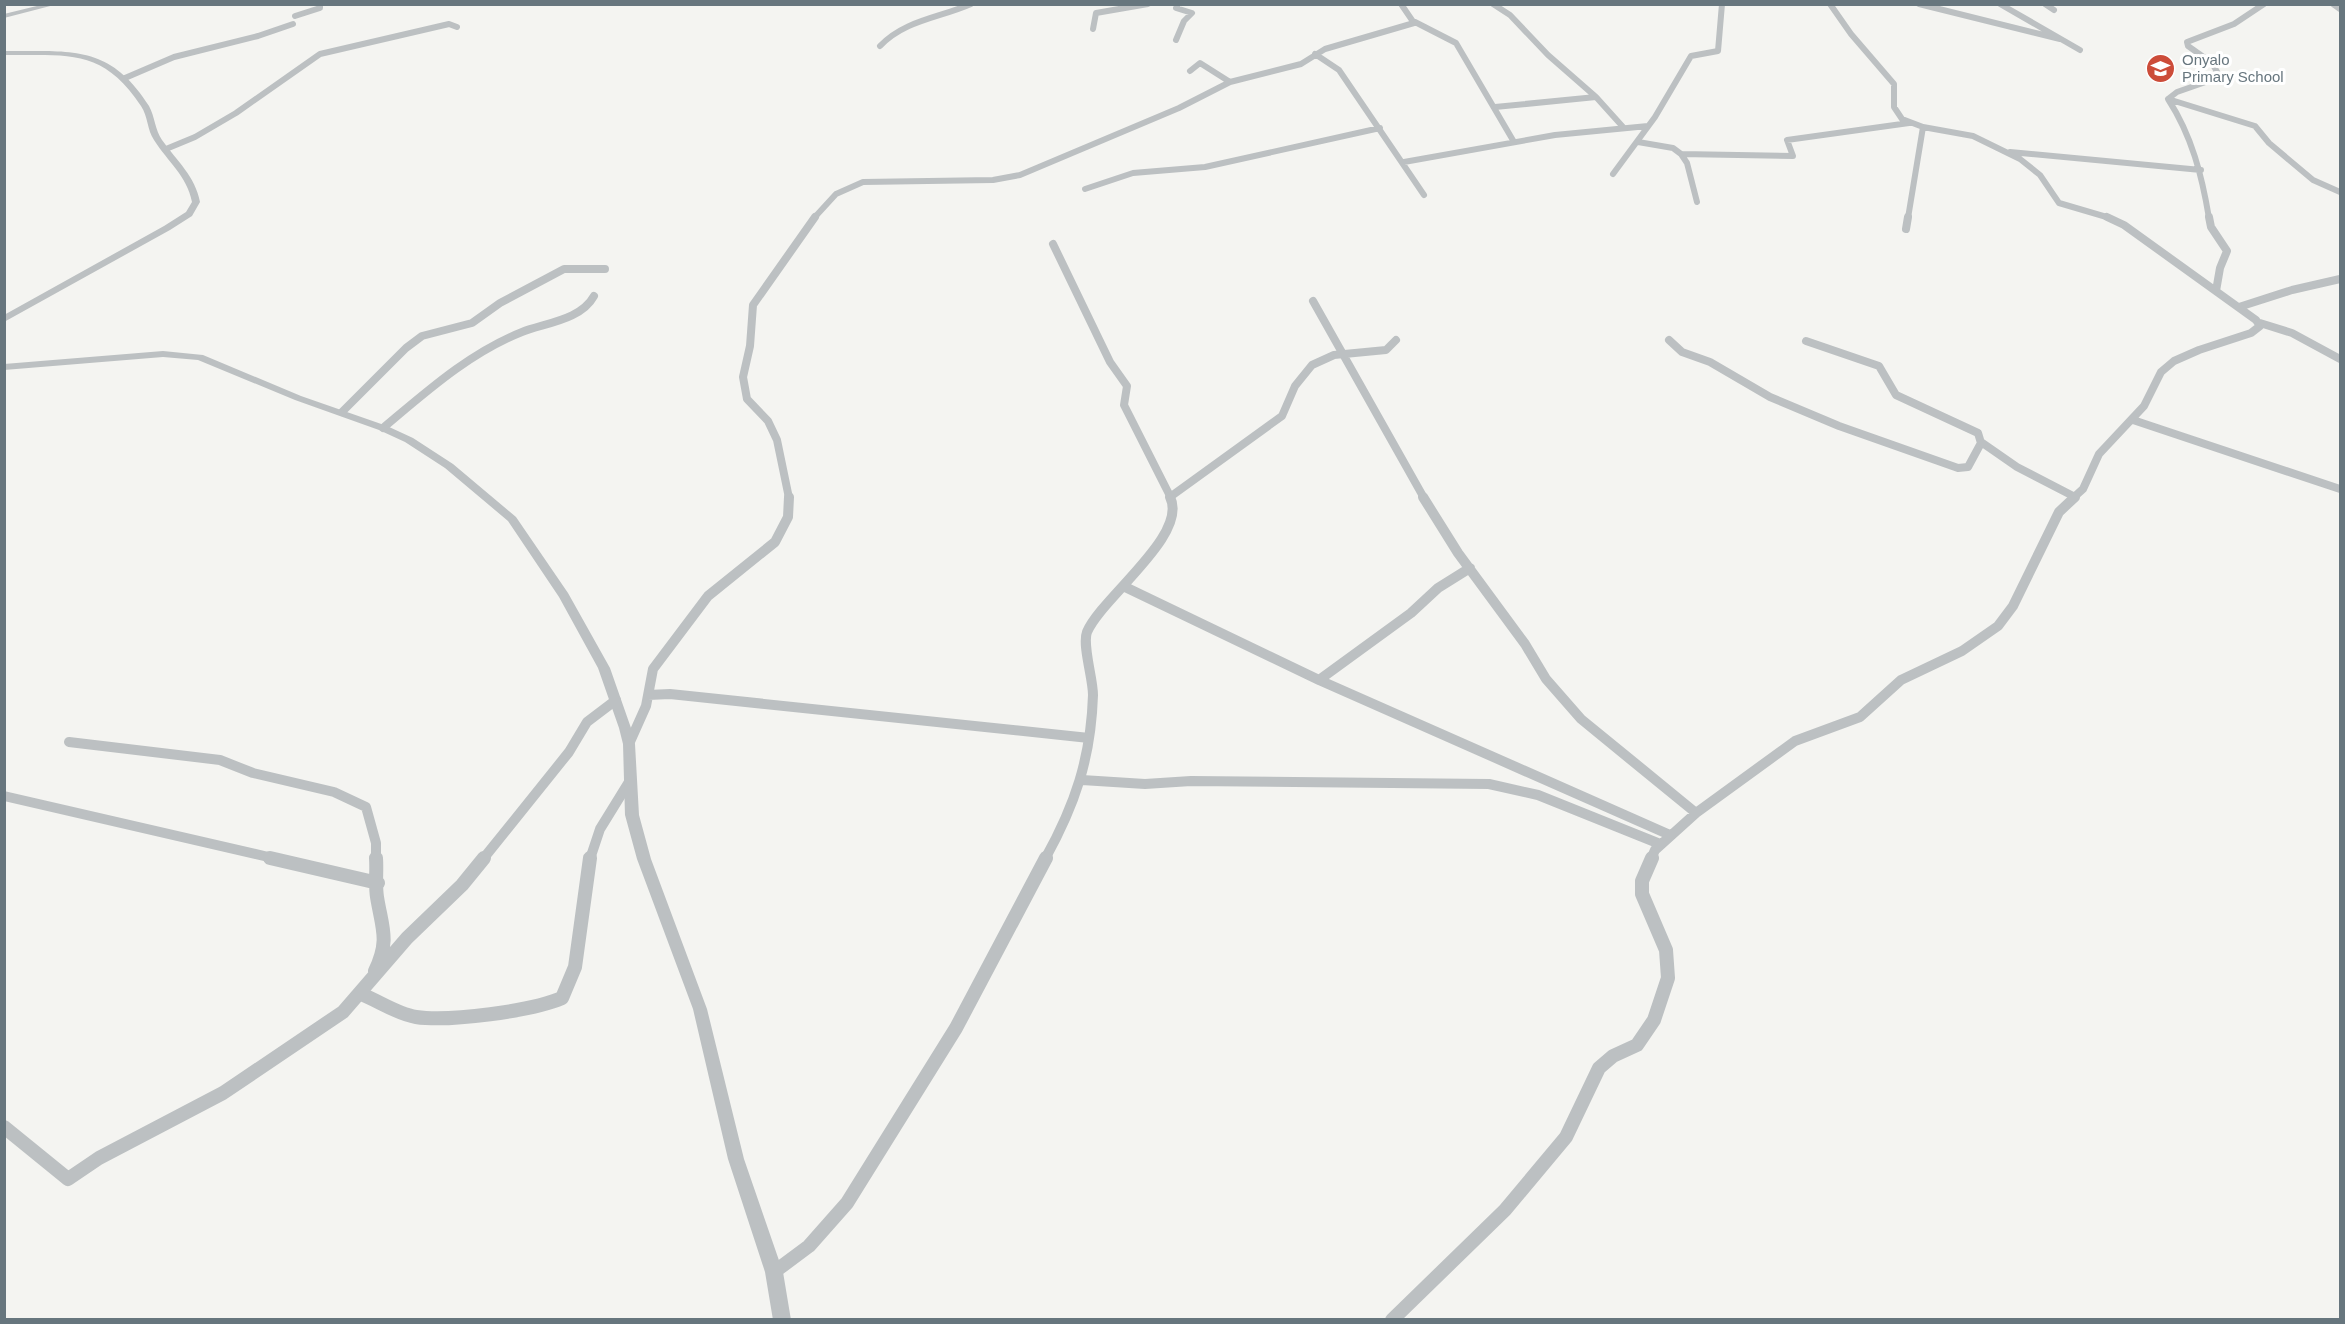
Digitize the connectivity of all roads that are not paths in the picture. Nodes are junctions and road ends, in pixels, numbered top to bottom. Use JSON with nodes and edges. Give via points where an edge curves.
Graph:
{"nodes":[{"id":1,"x":55,"y":4,"type":"edge"},
{"id":2,"x":320,"y":4,"type":"edge"},
{"id":3,"x":971,"y":4,"type":"edge"},
{"id":4,"x":1148,"y":4,"type":"edge"},
{"id":5,"x":1178,"y":4,"type":"edge"},
{"id":6,"x":1401,"y":4,"type":"edge"},
{"id":7,"x":1493,"y":4,"type":"edge"},
{"id":8,"x":1722,"y":4,"type":"edge"},
{"id":9,"x":1830,"y":4,"type":"edge"},
{"id":10,"x":1919,"y":4,"type":"edge"},
{"id":11,"x":2000,"y":4,"type":"edge"},
{"id":12,"x":2045,"y":4,"type":"edge"},
{"id":13,"x":2241,"y":4,"type":"edge"},
{"id":14,"x":2264,"y":4,"type":"edge"},
{"id":15,"x":2333,"y":4,"type":"edge"},
{"id":16,"x":2340,"y":9,"type":"edge"},
{"id":17,"x":2054,"y":10,"type":"dead end"},
{"id":18,"x":2248,"y":13,"type":"junction"},
{"id":19,"x":4,"y":16,"type":"edge"},
{"id":20,"x":295,"y":16,"type":"dead end"},
{"id":21,"x":1415,"y":22,"type":"junction"},
{"id":22,"x":294,"y":24,"type":"dead end"},
{"id":23,"x":457,"y":27,"type":"dead end"},
{"id":24,"x":1093,"y":29,"type":"dead end"},
{"id":25,"x":2060,"y":39,"type":"junction"},
{"id":26,"x":1176,"y":40,"type":"dead end"},
{"id":27,"x":880,"y":46,"type":"dead end"},
{"id":28,"x":2080,"y":50,"type":"dead end"},
{"id":29,"x":4,"y":53,"type":"edge"},
{"id":30,"x":1315,"y":54,"type":"junction"},
{"id":31,"x":1190,"y":71,"type":"dead end"},
{"id":32,"x":125,"y":78,"type":"junction"},
{"id":33,"x":1230,"y":82,"type":"junction"},
{"id":34,"x":1596,"y":97,"type":"junction"},
{"id":35,"x":2168,"y":99,"type":"junction"},
{"id":36,"x":1495,"y":107,"type":"junction"},
{"id":37,"x":1909,"y":123,"type":"junction"},
{"id":38,"x":1648,"y":126,"type":"junction"},
{"id":39,"x":1623,"y":127,"type":"junction"},
{"id":40,"x":1923,"y":127,"type":"junction"},
{"id":41,"x":1380,"y":128,"type":"junction"},
{"id":42,"x":1514,"y":142,"type":"junction"},
{"id":43,"x":1638,"y":142,"type":"junction"},
{"id":44,"x":166,"y":149,"type":"junction"},
{"id":45,"x":2005,"y":152,"type":"junction"},
{"id":46,"x":1682,"y":154,"type":"junction"},
{"id":47,"x":1404,"y":162,"type":"junction"},
{"id":48,"x":2201,"y":170,"type":"junction"},
{"id":49,"x":1613,"y":174,"type":"dead end"},
{"id":50,"x":1085,"y":189,"type":"dead end"},
{"id":51,"x":2340,"y":192,"type":"edge"},
{"id":52,"x":1424,"y":195,"type":"dead end"},
{"id":53,"x":1697,"y":202,"type":"dead end"},
{"id":54,"x":1906,"y":229,"type":"dead end"},
{"id":55,"x":1053,"y":244,"type":"dead end"},
{"id":56,"x":605,"y":269,"type":"dead end"},
{"id":57,"x":2340,"y":279,"type":"edge"},
{"id":58,"x":2216,"y":291,"type":"junction"},
{"id":59,"x":594,"y":296,"type":"dead end"},
{"id":60,"x":1313,"y":301,"type":"dead end"},
{"id":61,"x":2239,"y":307,"type":"junction"},
{"id":62,"x":4,"y":319,"type":"edge"},
{"id":63,"x":2260,"y":323,"type":"junction"},
{"id":64,"x":1396,"y":340,"type":"dead end"},
{"id":65,"x":1670,"y":340,"type":"dead end"},
{"id":66,"x":1806,"y":341,"type":"dead end"},
{"id":67,"x":1342,"y":351,"type":"junction"},
{"id":68,"x":2340,"y":359,"type":"edge"},
{"id":69,"x":4,"y":367,"type":"edge"},
{"id":70,"x":342,"y":412,"type":"junction"},
{"id":71,"x":2133,"y":420,"type":"junction"},
{"id":72,"x":383,"y":428,"type":"junction"},
{"id":73,"x":1981,"y":442,"type":"junction"},
{"id":74,"x":2340,"y":489,"type":"edge"},
{"id":75,"x":1170,"y":497,"type":"junction"},
{"id":76,"x":2075,"y":497,"type":"junction"},
{"id":77,"x":1470,"y":568,"type":"junction"},
{"id":78,"x":1123,"y":586,"type":"junction"},
{"id":79,"x":1319,"y":680,"type":"junction"},
{"id":80,"x":648,"y":695,"type":"junction"},
{"id":81,"x":616,"y":700,"type":"junction"},
{"id":82,"x":1089,"y":738,"type":"junction"},
{"id":83,"x":69,"y":742,"type":"dead end"},
{"id":84,"x":629,"y":744,"type":"junction"},
{"id":85,"x":1082,"y":780,"type":"junction"},
{"id":86,"x":629,"y":783,"type":"junction"},
{"id":87,"x":4,"y":796,"type":"edge"},
{"id":88,"x":1696,"y":813,"type":"junction"},
{"id":89,"x":1670,"y":835,"type":"junction"},
{"id":90,"x":1660,"y":844,"type":"junction"},
{"id":91,"x":378,"y":883,"type":"junction"},
{"id":92,"x":365,"y":989,"type":"junction"},
{"id":93,"x":4,"y":1127,"type":"edge"},
{"id":94,"x":774,"y":1272,"type":"junction"},
{"id":95,"x":782,"y":1320,"type":"edge"},
{"id":96,"x":1392,"y":1320,"type":"edge"}],
"edges":[{"from":1,"to":19,"type":"street"},
{"from":2,"to":20,"type":"street","via":[[320,8]]},
{"from":3,"to":27,"type":"street","via":[[903,25]]},
{"from":4,"to":24,"type":"street","via":[[1096,13]]},
{"from":5,"to":26,"type":"street","via":[[1176,8],[1192,12]]},
{"from":6,"to":21,"type":"street"},
{"from":7,"to":34,"type":"street","via":[[1507,12]]},
{"from":8,"to":38,"type":"street","via":[[1718,51],[1691,56],[1674,90]]},
{"from":9,"to":37,"type":"street","via":[[1894,84],[1894,107]]},
{"from":10,"to":25,"type":"street"},
{"from":11,"to":25,"type":"street"},
{"from":12,"to":17,"type":"street"},
{"from":13,"to":18,"type":"street"},
{"from":14,"to":18,"type":"street"},
{"from":15,"to":16,"type":"street"},
{"from":18,"to":35,"type":"street","via":[[2234,24],[2187,42],[2212,63],[2220,77],[2173,93]]},
{"from":21,"to":30,"type":"street"},
{"from":21,"to":36,"type":"street","via":[[1456,43]]},
{"from":22,"to":32,"type":"street","via":[[183,52]]},
{"from":23,"to":44,"type":"street","via":[[446,25],[320,53],[236,113]]},
{"from":25,"to":28,"type":"street"},
{"from":29,"to":32,"type":"street","via":[[87,56],[107,63]]},
{"from":30,"to":33,"type":"street","via":[[1302,64]]},
{"from":30,"to":41,"type":"street","via":[[1335,66]]},
{"from":31,"to":33,"type":"street","via":[[1200,63]]},
{"from":32,"to":44,"type":"street","via":[[147,109],[155,135]]},
{"from":33,"to":80,"type":"street","via":[[1179,108],[1015,176],[993,180],[869,181],[847,187],[824,204],[754,303],[750,316],[751,343],[742,388],[746,399],[768,420],[777,438],[788,495],[788,518],[770,547],[718,587],[699,608],[653,669]]},
{"from":34,"to":36,"type":"street"},
{"from":34,"to":39,"type":"street"},
{"from":35,"to":48,"type":"street","via":[[2180,116]]},
{"from":35,"to":51,"type":"street","via":[[2255,126],[2313,180]]},
{"from":36,"to":42,"type":"street"},
{"from":37,"to":40,"type":"street"},
{"from":37,"to":46,"type":"street","via":[[1787,140],[1793,156]]},
{"from":38,"to":39,"type":"street"},
{"from":38,"to":43,"type":"street"},
{"from":39,"to":42,"type":"street"},
{"from":40,"to":45,"type":"street","via":[[1973,136]]},
{"from":40,"to":54,"type":"street"},
{"from":41,"to":47,"type":"street"},
{"from":41,"to":50,"type":"street","via":[[1205,166],[1133,173]]},
{"from":42,"to":47,"type":"street"},
{"from":43,"to":46,"type":"street","via":[[1673,148]]},
{"from":43,"to":49,"type":"street"},
{"from":44,"to":62,"type":"street","via":[[193,187],[193,209],[167,228]]},
{"from":45,"to":48,"type":"street"},
{"from":45,"to":58,"type":"street","via":[[2035,170],[2059,203],[2124,225]]},
{"from":46,"to":53,"type":"street"},
{"from":47,"to":52,"type":"street"},
{"from":48,"to":58,"type":"street","via":[[2209,221],[2227,255]]},
{"from":55,"to":75,"type":"street","via":[[1110,362],[1127,386],[1124,405]]},
{"from":56,"to":70,"type":"street","via":[[564,269],[500,303],[472,323],[422,336]]},
{"from":57,"to":61,"type":"street"},
{"from":58,"to":61,"type":"street"},
{"from":59,"to":72,"type":"street","via":[[587,308],[482,352]]},
{"from":60,"to":67,"type":"street"},
{"from":61,"to":63,"type":"street"},
{"from":63,"to":68,"type":"street","via":[[2292,333]]},
{"from":63,"to":71,"type":"street","via":[[2257,330],[2169,364]]},
{"from":64,"to":67,"type":"street","via":[[1386,350]]},
{"from":65,"to":73,"type":"street","via":[[1682,352],[1710,362],[1770,397],[1958,468],[1968,467]]},
{"from":66,"to":73,"type":"street","via":[[1879,366],[1896,395],[1978,434]]},
{"from":67,"to":75,"type":"street","via":[[1321,359],[1300,378],[1282,416]]},
{"from":67,"to":77,"type":"street","via":[[1413,480]]},
{"from":69,"to":70,"type":"street","via":[[192,355]]},
{"from":70,"to":72,"type":"street"},
{"from":71,"to":74,"type":"street"},
{"from":71,"to":76,"type":"street","via":[[2107,443],[2090,479]]},
{"from":72,"to":81,"type":"street","via":[[449,466],[512,519],[570,606],[604,668]]},
{"from":73,"to":76,"type":"street","via":[[2017,467]]},
{"from":75,"to":78,"type":"street","via":[[1174,511],[1170,524]]},
{"from":76,"to":88,"type":"street","via":[[2055,518],[2013,606],[1998,626],[1962,651],[1901,680],[1860,717],[1795,741]]},
{"from":77,"to":79,"type":"street"},
{"from":77,"to":88,"type":"street","via":[[1569,708]]},
{"from":78,"to":79,"type":"street"},
{"from":78,"to":82,"type":"street","via":[[1097,614],[1086,634],[1093,693]]},
{"from":79,"to":89,"type":"street"},
{"from":80,"to":82,"type":"street","via":[[670,694]]},
{"from":80,"to":84,"type":"street","via":[[640,724]]},
{"from":81,"to":84,"type":"street"},
{"from":81,"to":92,"type":"street","via":[[587,722],[568,752],[462,885],[407,938]]},
{"from":82,"to":85,"type":"street"},
{"from":83,"to":91,"type":"street","via":[[220,760],[362,804],[370,813]]},
{"from":84,"to":86,"type":"street"},
{"from":85,"to":90,"type":"street","via":[[1131,784],[1489,784],[1538,795]]},
{"from":85,"to":94,"type":"street","via":[[1058,836],[937,1059],[834,1220],[809,1246]]},
{"from":86,"to":92,"type":"street","via":[[592,848],[576,967],[562,998],[538,1007],[429,1018],[405,1013]]},
{"from":86,"to":94,"type":"street","via":[[632,815],[644,859],[697,998],[736,1159]]},
{"from":87,"to":91,"type":"street"},
{"from":88,"to":89,"type":"street"},
{"from":89,"to":90,"type":"street"},
{"from":90,"to":96,"type":"street","via":[[1648,863],[1642,894],[1668,960],[1668,978],[1654,1020],[1637,1045],[1613,1056],[1599,1068],[1566,1137],[1505,1210]]},
{"from":91,"to":92,"type":"street","via":[[385,944]]},
{"from":92,"to":93,"type":"street","via":[[320,1029],[236,1085],[99,1158],[68,1179]]},
{"from":94,"to":95,"type":"street"}]}
